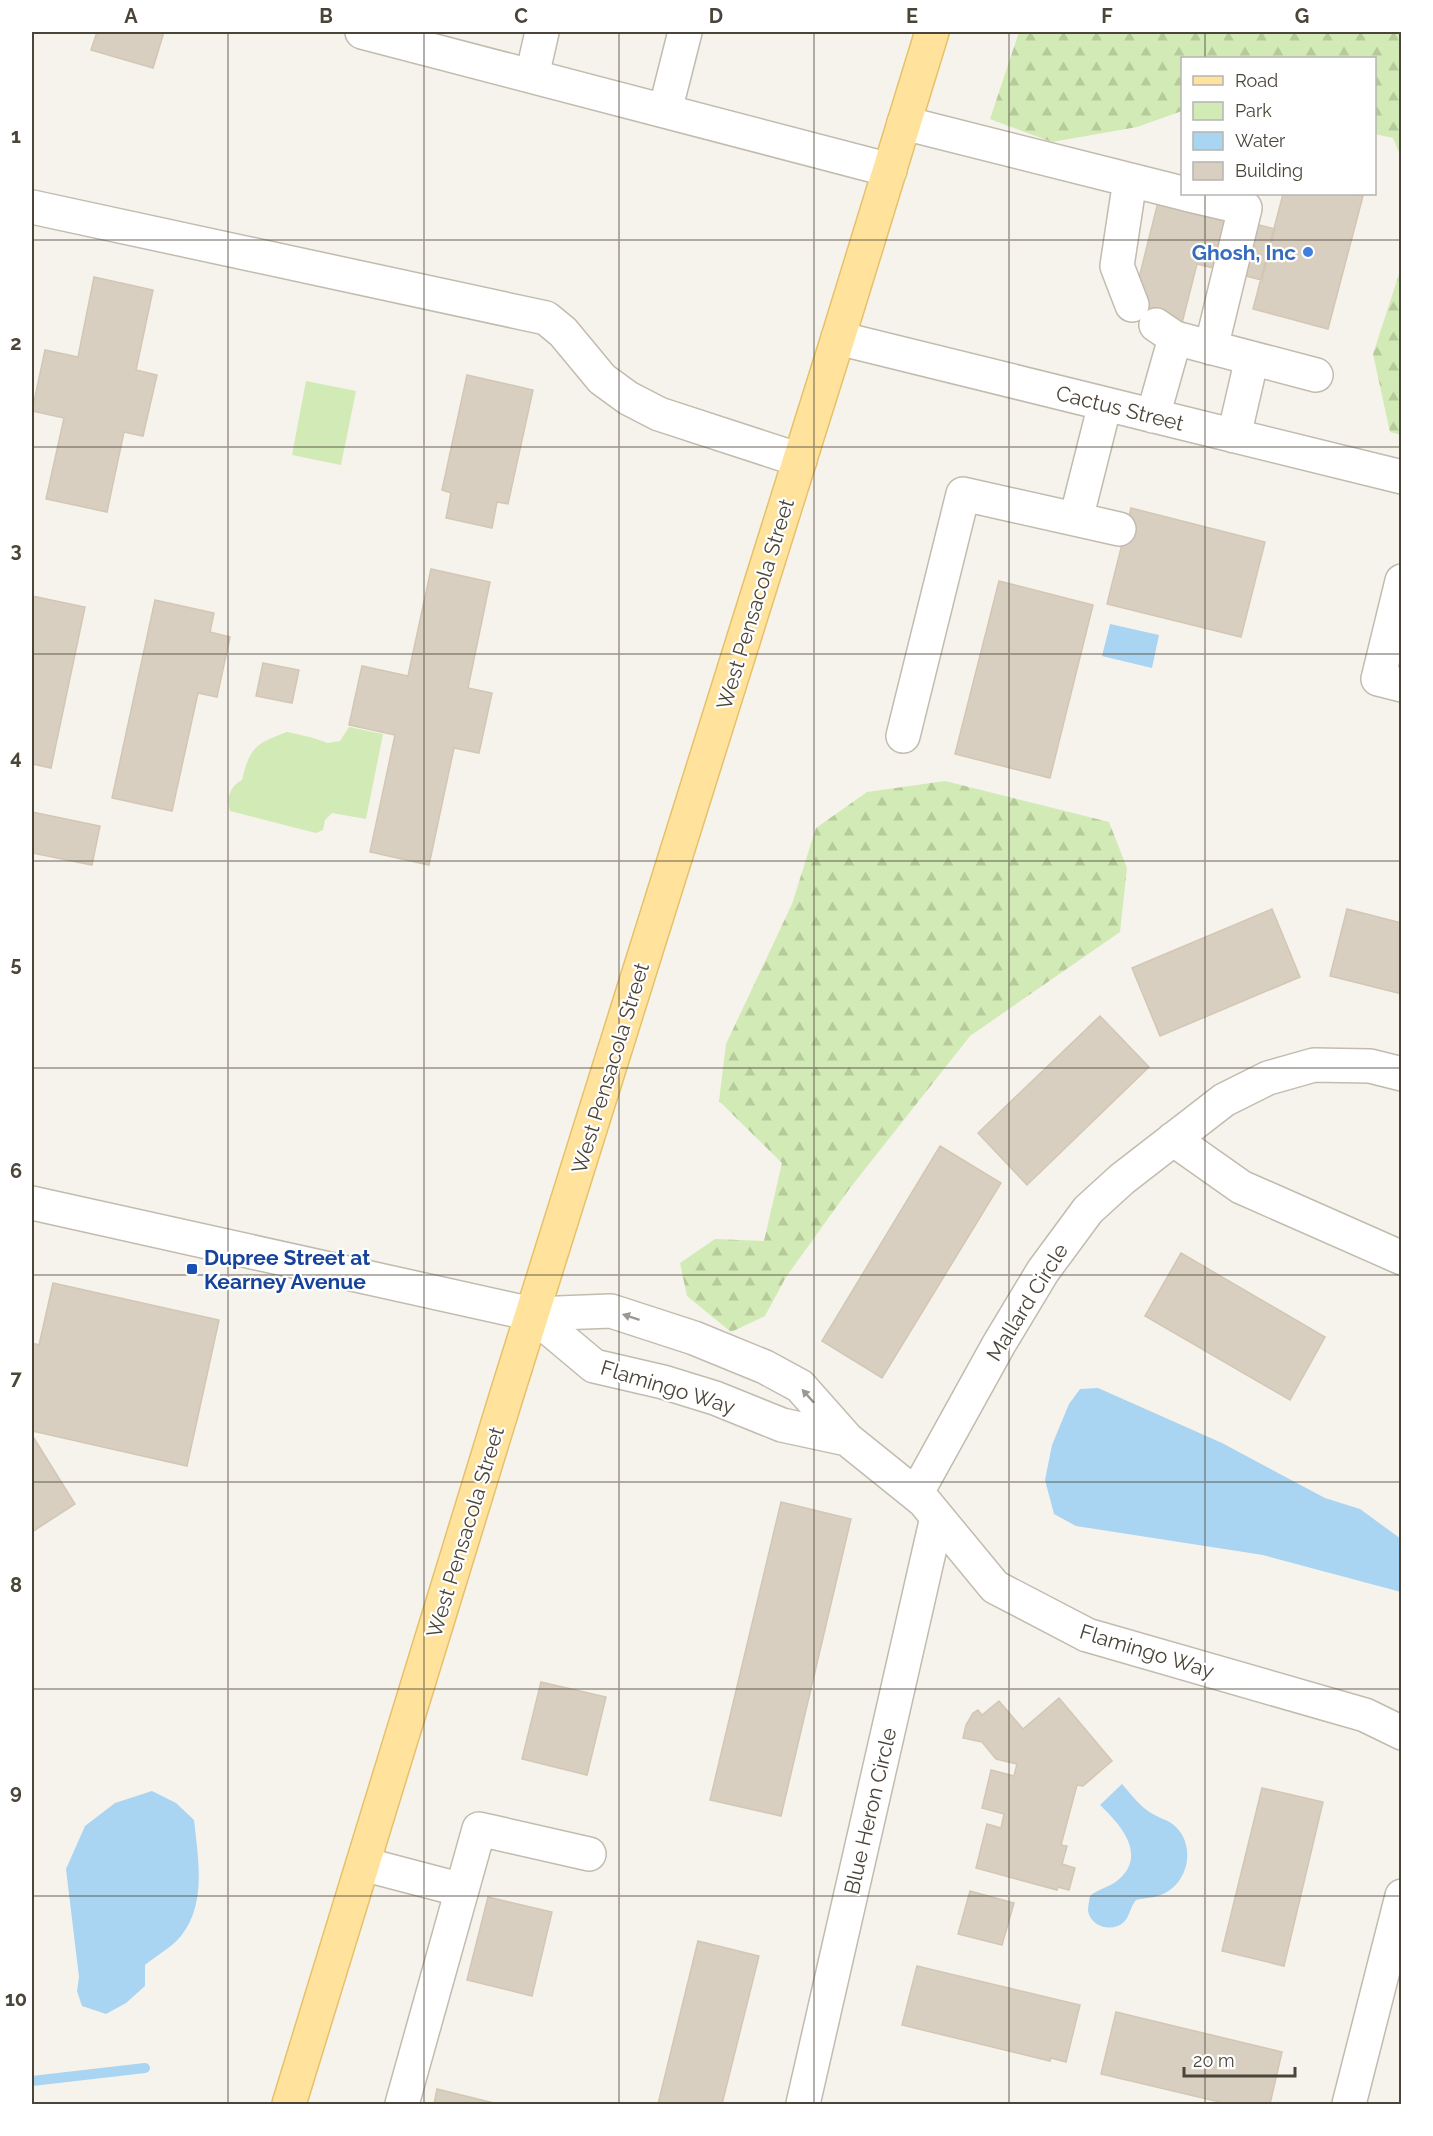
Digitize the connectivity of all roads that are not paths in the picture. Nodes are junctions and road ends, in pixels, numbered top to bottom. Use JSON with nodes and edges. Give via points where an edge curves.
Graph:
{"nodes":[{"id":1,"x":362,"y":32,"type":"edge"},
{"id":2,"x":542,"y":32,"type":"edge"},
{"id":3,"x":685,"y":32,"type":"edge"},
{"id":4,"x":932,"y":32,"type":"edge"},
{"id":5,"x":532,"y":76,"type":"junction"},
{"id":6,"x":665,"y":111,"type":"junction"},
{"id":7,"x":904,"y":123,"type":"junction"},
{"id":8,"x":890,"y":171,"type":"junction"},
{"id":9,"x":1130,"y":180,"type":"junction"},
{"id":10,"x":1181,"y":192,"type":"edge"},
{"id":11,"x":1192,"y":195,"type":"edge"},
{"id":12,"x":32,"y":207,"type":"edge"},
{"id":13,"x":1154,"y":323,"type":"junction"},
{"id":14,"x":838,"y":338,"type":"junction"},
{"id":15,"x":1211,"y":348,"type":"junction"},
{"id":16,"x":1252,"y":358,"type":"junction"},
{"id":17,"x":1316,"y":375,"type":"dead end"},
{"id":18,"x":1106,"y":404,"type":"junction"},
{"id":19,"x":1154,"y":416,"type":"junction"},
{"id":20,"x":1234,"y":436,"type":"junction"},
{"id":21,"x":800,"y":460,"type":"junction"},
{"id":22,"x":1401,"y":477,"type":"edge"},
{"id":23,"x":1076,"y":519,"type":"junction"},
{"id":24,"x":1119,"y":529,"type":"dead end"},
{"id":25,"x":1401,"y":581,"type":"edge"},
{"id":26,"x":1401,"y":685,"type":"edge"},
{"id":27,"x":903,"y":736,"type":"dead end"},
{"id":28,"x":1401,"y":1074,"type":"edge"},
{"id":29,"x":1173,"y":1139,"type":"junction"},
{"id":30,"x":32,"y":1203,"type":"edge"},
{"id":31,"x":1401,"y":1258,"type":"edge"},
{"id":32,"x":532,"y":1314,"type":"junction"},
{"id":33,"x":848,"y":1439,"type":"junction"},
{"id":34,"x":927,"y":1506,"type":"junction"},
{"id":35,"x":1401,"y":1733,"type":"edge"},
{"id":36,"x":589,"y":1854,"type":"dead end"},
{"id":37,"x":363,"y":1864,"type":"junction"},
{"id":38,"x":462,"y":1890,"type":"junction"},
{"id":39,"x":1401,"y":1896,"type":"edge"},
{"id":40,"x":289,"y":2104,"type":"edge"},
{"id":41,"x":402,"y":2104,"type":"edge"},
{"id":42,"x":803,"y":2104,"type":"edge"},
{"id":43,"x":1349,"y":2104,"type":"edge"}],
"edges":[{"from":1,"to":5,"type":"street"},
{"from":2,"to":5,"type":"street"},
{"from":3,"to":6,"type":"street"},
{"from":4,"to":7,"type":"main road","name":"West Pensacola Street"},
{"from":5,"to":6,"type":"street"},
{"from":6,"to":8,"type":"street"},
{"from":7,"to":8,"type":"main road","name":"West Pensacola Street"},
{"from":7,"to":9,"type":"street"},
{"from":8,"to":14,"type":"main road","name":"West Pensacola Street"},
{"from":9,"to":10,"type":"street"},
{"from":9,"to":13,"type":"street","via":[[1117,266]]},
{"from":11,"to":15,"type":"street","via":[[1245,208]]},
{"from":12,"to":21,"type":"street","via":[[546,318],[563,332],[602,379],[628,398],[659,414]]},
{"from":13,"to":15,"type":"street"},
{"from":13,"to":19,"type":"street"},
{"from":14,"to":18,"type":"street","name":"Cactus Street"},
{"from":14,"to":21,"type":"main road","name":"West Pensacola Street"},
{"from":15,"to":16,"type":"street"},
{"from":16,"to":17,"type":"street"},
{"from":16,"to":20,"type":"street"},
{"from":18,"to":19,"type":"street","name":"Cactus Street"},
{"from":18,"to":23,"type":"street"},
{"from":19,"to":20,"type":"street","name":"Cactus Street"},
{"from":20,"to":22,"type":"street","name":"Cactus Street"},
{"from":21,"to":32,"type":"main road","name":"West Pensacola Street"},
{"from":23,"to":24,"type":"street"},
{"from":23,"to":27,"type":"street","via":[[963,494]]},
{"from":25,"to":26,"type":"street","via":[[1378,680]]},
{"from":28,"to":29,"type":"street","name":"Mallard Circle","via":[[1370,1066],[1314,1065],[1268,1078],[1224,1101]]},
{"from":29,"to":31,"type":"street","via":[[1241,1187]]},
{"from":29,"to":34,"type":"street","name":"Mallard Circle","via":[[1088,1210],[1050,1262],[999,1344]]},
{"from":30,"to":32,"type":"street"},
{"from":32,"to":33,"type":"street","name":"Flamingo Way","via":[[594,1366],[715,1398],[782,1425]]},
{"from":33,"to":32,"type":"street","name":"Flamingo Way","one_way":true,"via":[[800,1386],[694,1338],[611,1311]]},
{"from":32,"to":37,"type":"main road","name":"West Pensacola Street"},
{"from":33,"to":34,"type":"street","name":"Flamingo Way"},
{"from":34,"to":35,"type":"street","name":"Flamingo Way","via":[[995,1587],[1087,1635],[1365,1715]]},
{"from":34,"to":42,"type":"street","name":"Blue Heron Circle"},
{"from":36,"to":38,"type":"street","via":[[479,1829]]},
{"from":37,"to":38,"type":"street"},
{"from":37,"to":40,"type":"main road","name":"West Pensacola Street"},
{"from":38,"to":41,"type":"street"},
{"from":39,"to":43,"type":"street"}]}
